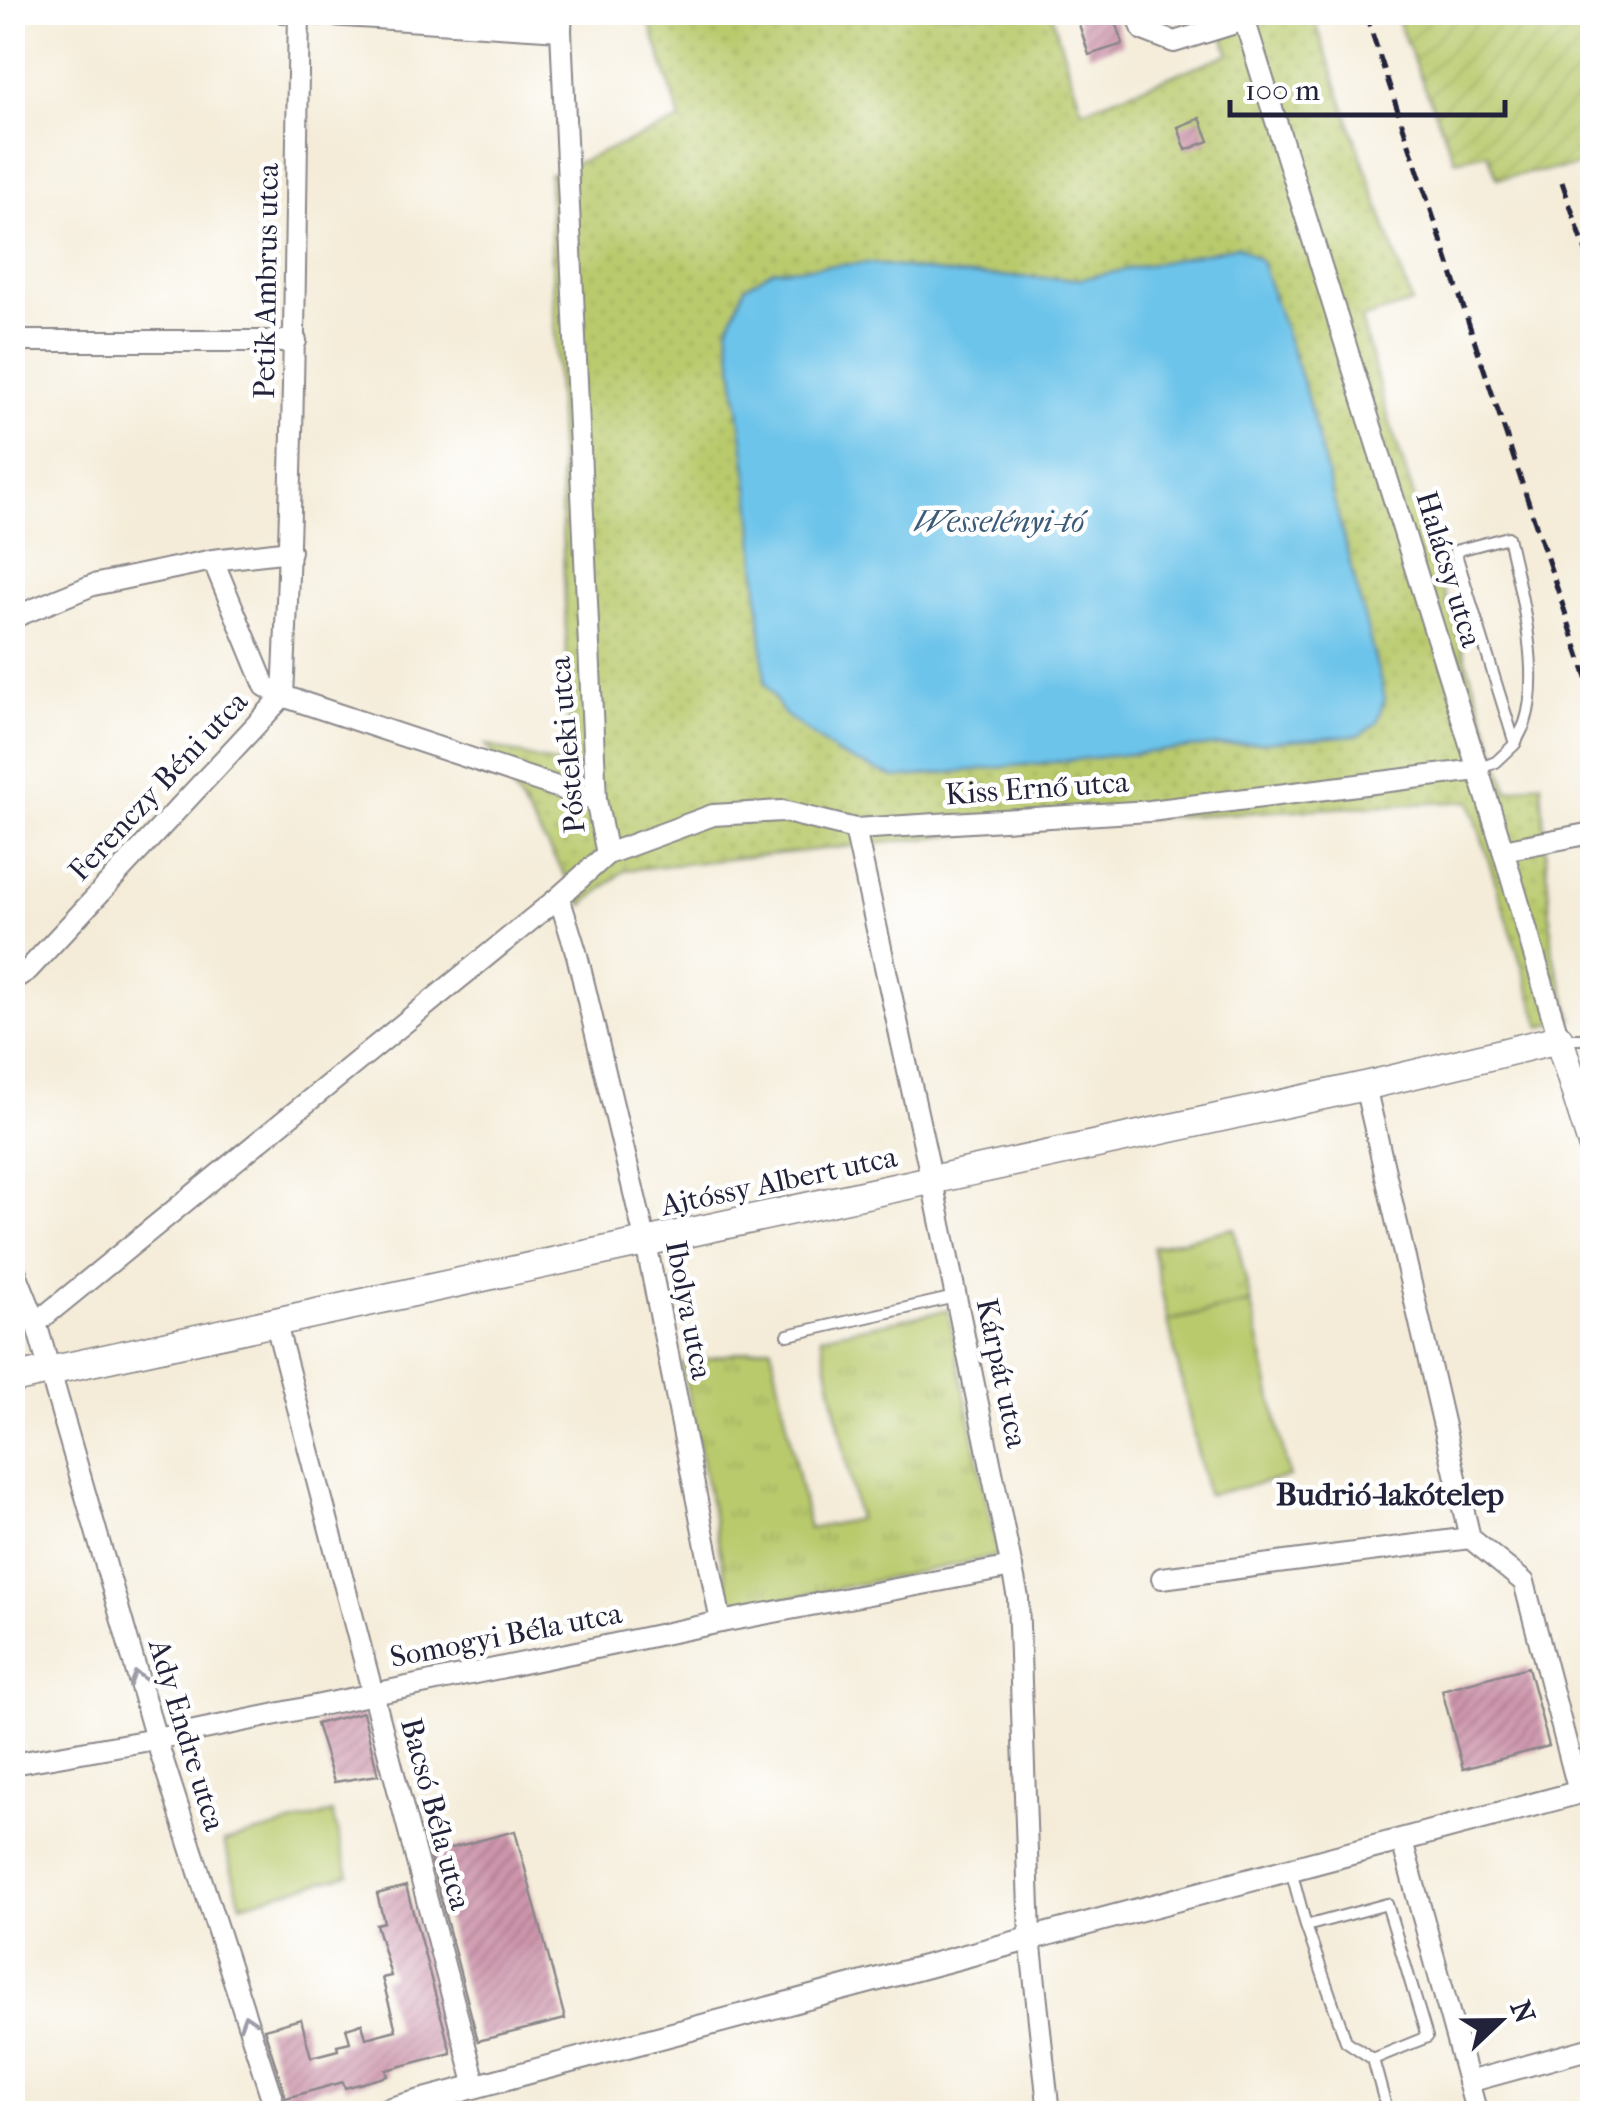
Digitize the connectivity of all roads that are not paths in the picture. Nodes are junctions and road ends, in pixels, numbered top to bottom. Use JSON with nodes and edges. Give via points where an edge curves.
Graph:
{"nodes":[{"id":1,"x":283,"y":12,"type":"edge"},
{"id":2,"x":1136,"y":12,"type":"edge"},
{"id":3,"x":299,"y":13,"type":"edge"},
{"id":4,"x":1243,"y":16,"type":"edge"},
{"id":5,"x":562,"y":21,"type":"edge"},
{"id":6,"x":12,"y":340,"type":"edge"},
{"id":7,"x":296,"y":341,"type":"junction"},
{"id":8,"x":290,"y":550,"type":"junction"},
{"id":9,"x":213,"y":560,"type":"junction"},
{"id":10,"x":12,"y":618,"type":"edge"},
{"id":11,"x":284,"y":696,"type":"junction"},
{"id":12,"x":1515,"y":744,"type":"junction"},
{"id":13,"x":1477,"y":770,"type":"junction"},
{"id":14,"x":596,"y":800,"type":"junction"},
{"id":15,"x":855,"y":829,"type":"junction"},
{"id":16,"x":1592,"y":834,"type":"edge"},
{"id":17,"x":1504,"y":850,"type":"junction"},
{"id":18,"x":607,"y":854,"type":"junction"},
{"id":19,"x":558,"y":897,"type":"junction"},
{"id":20,"x":12,"y":980,"type":"edge"},
{"id":21,"x":1559,"y":1039,"type":"junction"},
{"id":22,"x":1592,"y":1039,"type":"edge"},
{"id":23,"x":1365,"y":1086,"type":"junction"},
{"id":24,"x":1592,"y":1144,"type":"edge"},
{"id":25,"x":932,"y":1180,"type":"junction"},
{"id":26,"x":646,"y":1244,"type":"junction"},
{"id":27,"x":12,"y":1263,"type":"edge"},
{"id":28,"x":956,"y":1297,"type":"junction"},
{"id":29,"x":36,"y":1323,"type":"junction"},
{"id":30,"x":276,"y":1324,"type":"junction"},
{"id":31,"x":788,"y":1335,"type":"dead end"},
{"id":32,"x":49,"y":1372,"type":"junction"},
{"id":33,"x":12,"y":1379,"type":"edge"},
{"id":34,"x":1470,"y":1538,"type":"junction"},
{"id":35,"x":1012,"y":1567,"type":"junction"},
{"id":36,"x":1162,"y":1578,"type":"dead end"},
{"id":37,"x":721,"y":1622,"type":"junction"},
{"id":38,"x":373,"y":1692,"type":"junction"},
{"id":39,"x":156,"y":1739,"type":"junction"},
{"id":40,"x":12,"y":1764,"type":"edge"},
{"id":41,"x":1586,"y":1790,"type":"edge"},
{"id":42,"x":1402,"y":1840,"type":"junction"},
{"id":43,"x":1291,"y":1869,"type":"junction"},
{"id":44,"x":1306,"y":1926,"type":"junction"},
{"id":45,"x":1030,"y":1937,"type":"junction"},
{"id":46,"x":1592,"y":2048,"type":"edge"},
{"id":47,"x":1373,"y":2060,"type":"junction"},
{"id":48,"x":1468,"y":2082,"type":"junction"},
{"id":49,"x":476,"y":2087,"type":"junction"},
{"id":50,"x":276,"y":2114,"type":"edge"},
{"id":51,"x":372,"y":2114,"type":"edge"},
{"id":52,"x":1049,"y":2114,"type":"edge"},
{"id":53,"x":1388,"y":2114,"type":"edge"},
{"id":54,"x":1477,"y":2114,"type":"edge"}],
"edges":[{"from":1,"to":3,"type":"street"},
{"from":2,"to":4,"type":"street","via":[[1143,30],[1174,42]]},
{"from":3,"to":5,"type":"street"},
{"from":3,"to":7,"type":"street","name":"Petik Ambrus utca"},
{"from":4,"to":13,"type":"street","name":"Halácsy utca"},
{"from":5,"to":14,"type":"street","name":"Pósteleki utca"},
{"from":6,"to":7,"type":"street"},
{"from":7,"to":8,"type":"street","name":"Petik Ambrus utca"},
{"from":8,"to":9,"type":"street"},
{"from":8,"to":11,"type":"street","name":"Petik Ambrus utca"},
{"from":9,"to":10,"type":"street","via":[[93,586]]},
{"from":9,"to":11,"type":"street","via":[[265,686]]},
{"from":11,"to":14,"type":"street","name":"Ferenczy Béni utca"},
{"from":11,"to":20,"type":"street","name":"Ferenczy Béni utca"},
{"from":12,"to":12,"type":"lane","via":[[1456,551],[1508,537],[1530,690]]},
{"from":12,"to":13,"type":"lane"},
{"from":13,"to":15,"type":"street","name":"Kiss Ernő utca","via":[[1150,810]]},
{"from":13,"to":17,"type":"street","name":"Halácsy utca"},
{"from":14,"to":18,"type":"street","name":"Pósteleki utca"},
{"from":15,"to":18,"type":"street","name":"Kiss Ernő utca","via":[[782,812],[713,815]]},
{"from":15,"to":25,"type":"street","name":"Kárpát utca"},
{"from":16,"to":17,"type":"street"},
{"from":17,"to":21,"type":"street","name":"Halácsy utca"},
{"from":18,"to":19,"type":"street","name":"Pósteleki utca"},
{"from":19,"to":26,"type":"street","name":"Ibolya utca"},
{"from":19,"to":29,"type":"street","name":"Pósteleki utca"},
{"from":21,"to":22,"type":"lane"},
{"from":21,"to":23,"type":"main road","name":"Ajtóssy Albert utca"},
{"from":21,"to":24,"type":"main road","name":"Halácsy utca"},
{"from":23,"to":25,"type":"main road","name":"Ajtóssy Albert utca"},
{"from":23,"to":34,"type":"street"},
{"from":25,"to":26,"type":"main road","name":"Ajtóssy Albert utca"},
{"from":25,"to":28,"type":"street","name":"Kárpát utca"},
{"from":26,"to":30,"type":"main road","name":"Ajtóssy Albert utca"},
{"from":26,"to":37,"type":"street","name":"Ibolya utca"},
{"from":27,"to":29,"type":"street","name":"Ady Endre utca"},
{"from":28,"to":31,"type":"lane"},
{"from":28,"to":35,"type":"street","name":"Kárpát utca"},
{"from":29,"to":32,"type":"street","name":"Ady Endre utca"},
{"from":30,"to":32,"type":"main road","name":"Ajtóssy Albert utca"},
{"from":30,"to":38,"type":"street","name":"Bacsó Béla utca"},
{"from":32,"to":33,"type":"main road","name":"Ajtóssy Albert utca"},
{"from":39,"to":32,"type":"street","name":"Ady Endre utca","one_way":true},
{"from":34,"to":36,"type":"street"},
{"from":34,"to":41,"type":"street","via":[[1524,1582]]},
{"from":35,"to":37,"type":"street","name":"Somogyi Béla utca"},
{"from":35,"to":45,"type":"street","name":"Kárpát utca"},
{"from":37,"to":38,"type":"street","name":"Somogyi Béla utca"},
{"from":38,"to":39,"type":"street","name":"Somogyi Béla utca"},
{"from":38,"to":49,"type":"street","name":"Bacsó Béla utca"},
{"from":39,"to":40,"type":"street","name":"Somogyi Béla utca"},
{"from":50,"to":39,"type":"street","name":"Ady Endre utca","one_way":true},
{"from":41,"to":42,"type":"street"},
{"from":42,"to":43,"type":"street"},
{"from":42,"to":48,"type":"street"},
{"from":43,"to":44,"type":"lane"},
{"from":43,"to":45,"type":"street"},
{"from":44,"to":47,"type":"lane","via":[[1346,2041]]},
{"from":44,"to":47,"type":"lane","via":[[1386,1904],[1427,2037]]},
{"from":45,"to":49,"type":"street"},
{"from":45,"to":52,"type":"street","name":"Kárpát utca"},
{"from":46,"to":48,"type":"street"},
{"from":47,"to":53,"type":"lane"},
{"from":48,"to":54,"type":"street"},
{"from":49,"to":51,"type":"street"}]}
